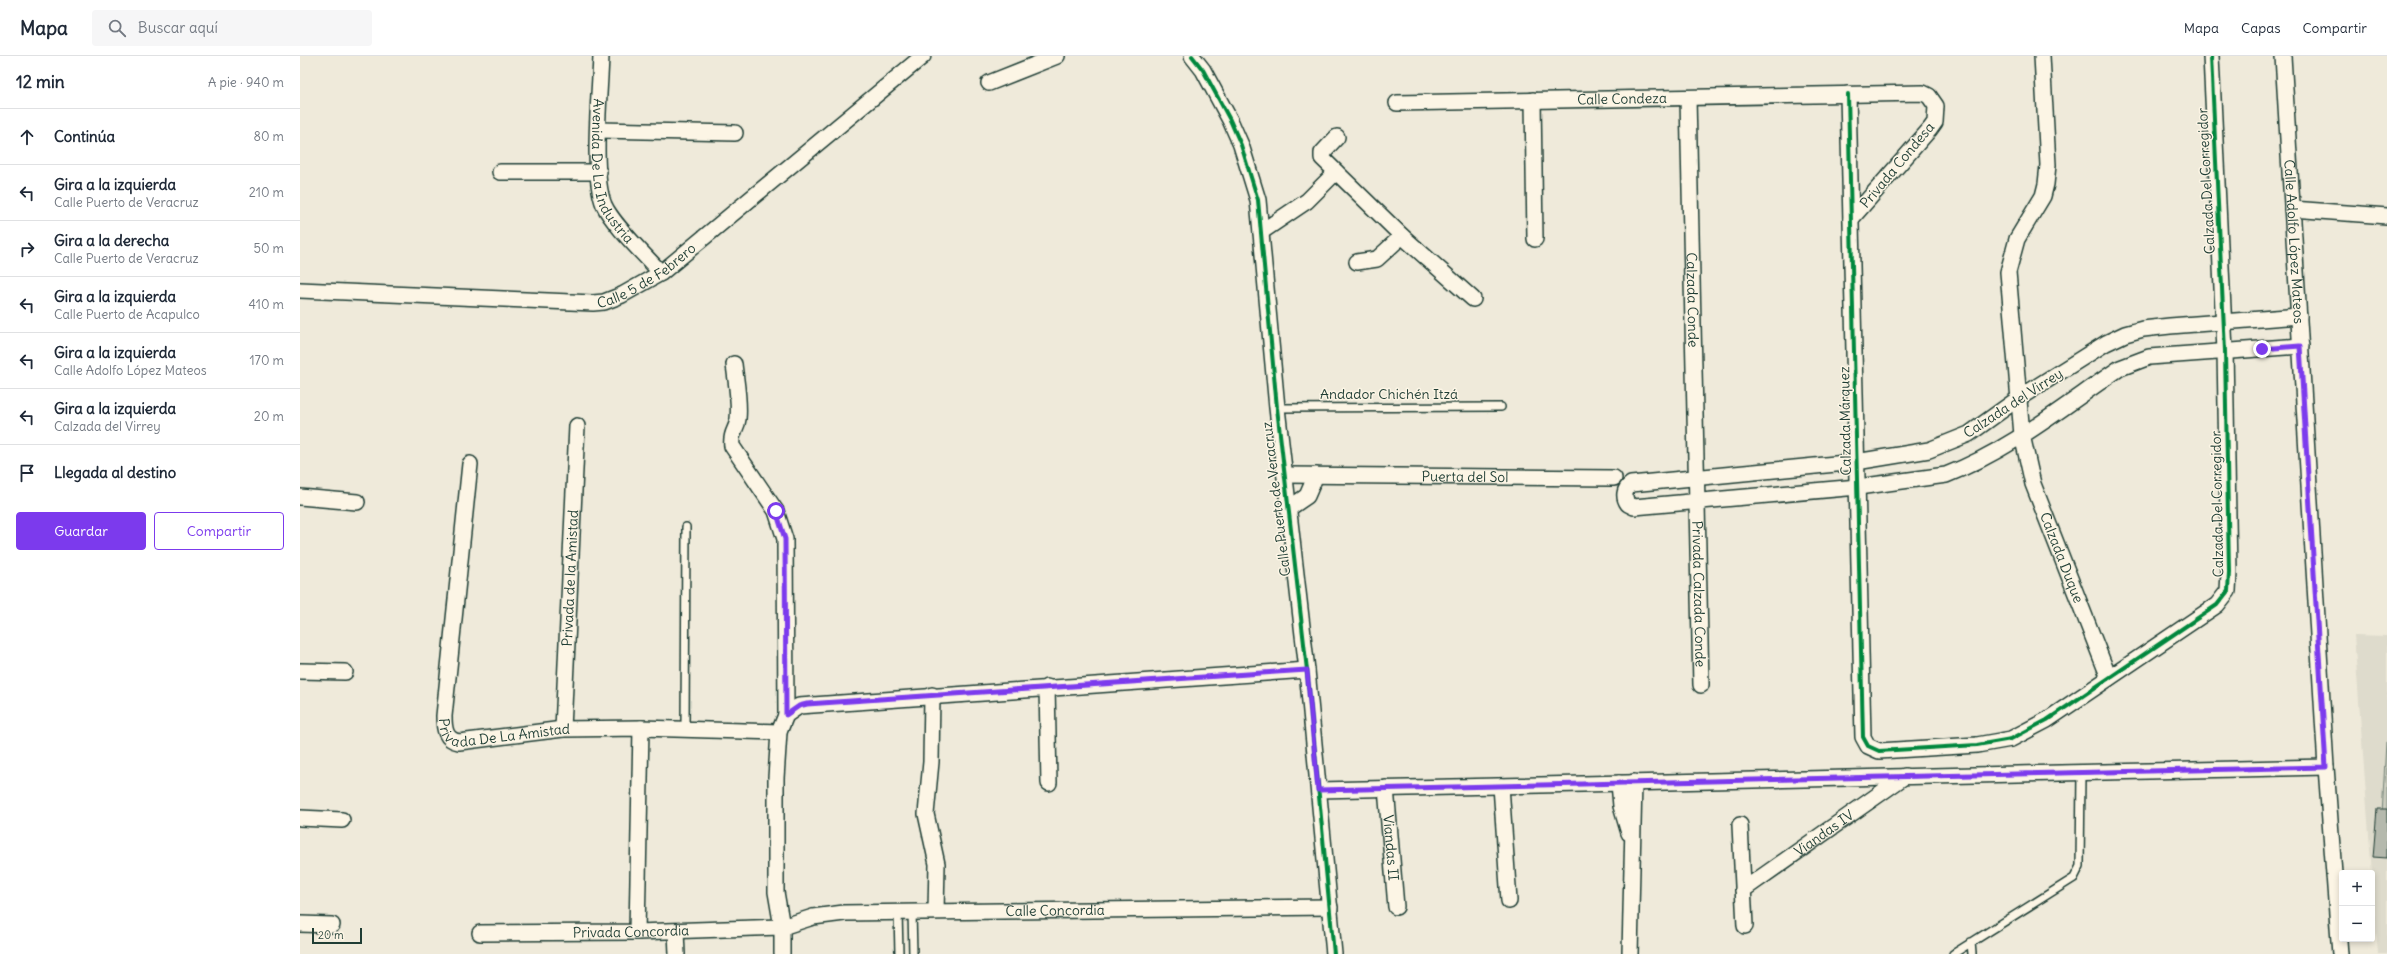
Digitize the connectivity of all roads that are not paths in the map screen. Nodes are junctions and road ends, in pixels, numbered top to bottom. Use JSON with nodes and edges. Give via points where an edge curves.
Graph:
{"nodes":[{"id":1,"x":601,"y":56,"type":"edge"},
{"id":2,"x":923,"y":56,"type":"edge"},
{"id":3,"x":1057,"y":56,"type":"edge"},
{"id":4,"x":1192,"y":56,"type":"edge"},
{"id":5,"x":2042,"y":56,"type":"edge"},
{"id":6,"x":2211,"y":56,"type":"edge"},
{"id":7,"x":2283,"y":56,"type":"edge"},
{"id":8,"x":1039,"y":59,"type":"edge"},
{"id":9,"x":989,"y":83,"type":"dead end"},
{"id":10,"x":1848,"y":94,"type":"junction"},
{"id":11,"x":1688,"y":98,"type":"junction"},
{"id":12,"x":1533,"y":100,"type":"junction"},
{"id":13,"x":1397,"y":103,"type":"dead end"},
{"id":14,"x":599,"y":130,"type":"junction"},
{"id":15,"x":735,"y":133,"type":"dead end"},
{"id":16,"x":1337,"y":137,"type":"dead end"},
{"id":17,"x":500,"y":172,"type":"dead end"},
{"id":18,"x":599,"y":172,"type":"junction"},
{"id":19,"x":1336,"y":172,"type":"junction"},
{"id":20,"x":2292,"y":209,"type":"junction"},
{"id":21,"x":2387,"y":216,"type":"edge"},
{"id":22,"x":1852,"y":219,"type":"junction"},
{"id":23,"x":1261,"y":232,"type":"junction"},
{"id":24,"x":1402,"y":236,"type":"junction"},
{"id":25,"x":1535,"y":239,"type":"dead end"},
{"id":26,"x":1357,"y":262,"type":"dead end"},
{"id":27,"x":661,"y":273,"type":"junction"},
{"id":28,"x":300,"y":290,"type":"edge"},
{"id":29,"x":1473,"y":299,"type":"dead end"},
{"id":30,"x":2299,"y":316,"type":"junction"},
{"id":31,"x":2224,"y":321,"type":"junction"},
{"id":32,"x":2300,"y":346,"type":"junction"},
{"id":33,"x":2225,"y":351,"type":"junction"},
{"id":34,"x":734,"y":364,"type":"dead end"},
{"id":35,"x":2018,"y":398,"type":"junction"},
{"id":36,"x":1501,"y":407,"type":"dead end"},
{"id":37,"x":1277,"y":408,"type":"junction"},
{"id":38,"x":577,"y":426,"type":"dead end"},
{"id":39,"x":2022,"y":435,"type":"junction"},
{"id":40,"x":1856,"y":462,"type":"junction"},
{"id":41,"x":470,"y":464,"type":"dead end"},
{"id":42,"x":1285,"y":475,"type":"junction"},
{"id":43,"x":1316,"y":475,"type":"junction"},
{"id":44,"x":1614,"y":478,"type":"dead end"},
{"id":45,"x":1697,"y":479,"type":"junction"},
{"id":46,"x":1858,"y":487,"type":"junction"},
{"id":47,"x":300,"y":497,"type":"edge"},
{"id":48,"x":357,"y":502,"type":"dead end"},
{"id":49,"x":1698,"y":502,"type":"junction"},
{"id":50,"x":1288,"y":509,"type":"junction"},
{"id":51,"x":686,"y":527,"type":"dead end"},
{"id":52,"x":1307,"y":670,"type":"junction"},
{"id":53,"x":300,"y":671,"type":"edge"},
{"id":54,"x":345,"y":672,"type":"dead end"},
{"id":55,"x":2109,"y":678,"type":"junction"},
{"id":56,"x":1701,"y":685,"type":"dead end"},
{"id":57,"x":1048,"y":687,"type":"junction"},
{"id":58,"x":932,"y":695,"type":"junction"},
{"id":59,"x":786,"y":715,"type":"junction"},
{"id":60,"x":641,"y":728,"type":"junction"},
{"id":61,"x":563,"y":729,"type":"junction"},
{"id":62,"x":685,"y":730,"type":"junction"},
{"id":63,"x":779,"y":732,"type":"junction"},
{"id":64,"x":1868,"y":746,"type":"joint"},
{"id":65,"x":2326,"y":767,"type":"junction"},
{"id":66,"x":2081,"y":773,"type":"junction"},
{"id":67,"x":1905,"y":776,"type":"junction"},
{"id":68,"x":1049,"y":783,"type":"dead end"},
{"id":69,"x":1626,"y":783,"type":"junction"},
{"id":70,"x":1501,"y":786,"type":"junction"},
{"id":71,"x":1386,"y":788,"type":"junction"},
{"id":72,"x":1318,"y":790,"type":"junction"},
{"id":73,"x":300,"y":818,"type":"edge"},
{"id":74,"x":342,"y":820,"type":"dead end"},
{"id":75,"x":1740,"y":825,"type":"dead end"},
{"id":76,"x":1743,"y":890,"type":"junction"},
{"id":77,"x":1508,"y":901,"type":"dead end"},
{"id":78,"x":1330,"y":907,"type":"junction"},
{"id":79,"x":1396,"y":907,"type":"dead end"},
{"id":80,"x":936,"y":911,"type":"junction"},
{"id":81,"x":905,"y":912,"type":"junction"},
{"id":82,"x":300,"y":924,"type":"edge"},
{"id":83,"x":332,"y":925,"type":"dead end"},
{"id":84,"x":1745,"y":926,"type":"dead end"},
{"id":85,"x":782,"y":927,"type":"junction"},
{"id":86,"x":676,"y":931,"type":"junction"},
{"id":87,"x":637,"y":932,"type":"junction"},
{"id":88,"x":480,"y":933,"type":"dead end"},
{"id":89,"x":1971,"y":942,"type":"junction"},
{"id":90,"x":677,"y":954,"type":"edge"},
{"id":91,"x":782,"y":954,"type":"edge"},
{"id":92,"x":899,"y":954,"type":"edge"},
{"id":93,"x":913,"y":954,"type":"edge"},
{"id":94,"x":1334,"y":954,"type":"edge"},
{"id":95,"x":1630,"y":954,"type":"edge"},
{"id":96,"x":1953,"y":954,"type":"edge"},
{"id":97,"x":1972,"y":954,"type":"edge"},
{"id":98,"x":2340,"y":954,"type":"edge"}],
"edges":[{"from":1,"to":14,"type":"street","name":"Avenida De La Industria"},
{"from":2,"to":27,"type":"street","name":"Calle 5 de Febrero"},
{"from":3,"to":8,"type":"street"},
{"from":4,"to":23,"type":"street","name":"Calle Puerto de Veracruz","via":[[1214,89],[1241,145],[1258,200]]},
{"from":5,"to":35,"type":"street","via":[[2048,165],[2046,184],[2043,196],[2017,239],[2008,272]]},
{"from":6,"to":31,"type":"street","name":"Calzada Del Corregidor"},
{"from":7,"to":20,"type":"street","name":"Calle Adolfo López Mateos"},
{"from":8,"to":9,"type":"street"},
{"from":10,"to":11,"type":"street","name":"Calle Condeza"},
{"from":10,"to":22,"type":"street","name":"Calzada Márquez"},
{"from":10,"to":22,"type":"street","name":"Privada Condesa","via":[[1923,93],[1929,96],[1936,106],[1935,122],[1930,129]]},
{"from":11,"to":12,"type":"street","name":"Calle Condeza"},
{"from":11,"to":45,"type":"street","name":"Calzada Conde"},
{"from":12,"to":13,"type":"street","name":"Calle Condeza"},
{"from":12,"to":25,"type":"street"},
{"from":14,"to":15,"type":"street"},
{"from":14,"to":18,"type":"street","name":"Avenida De La Industria"},
{"from":16,"to":19,"type":"street","via":[[1322,153],[1322,158]]},
{"from":17,"to":18,"type":"street"},
{"from":18,"to":27,"type":"street","name":"Avenida De La Industria","via":[[605,206]]},
{"from":19,"to":23,"type":"street","via":[[1306,201]]},
{"from":19,"to":24,"type":"street"},
{"from":20,"to":21,"type":"street"},
{"from":20,"to":30,"type":"street","name":"Calle Adolfo López Mateos"},
{"from":22,"to":40,"type":"street","name":"Calzada Márquez"},
{"from":23,"to":37,"type":"street","name":"Calle Puerto de Veracruz"},
{"from":24,"to":26,"type":"street","via":[[1377,259]]},
{"from":24,"to":29,"type":"street"},
{"from":27,"to":28,"type":"street","name":"Calle 5 de Febrero","via":[[622,295],[598,302]]},
{"from":30,"to":31,"type":"street","name":"Calzada del Virrey"},
{"from":30,"to":32,"type":"street","name":"Calle Adolfo López Mateos"},
{"from":31,"to":33,"type":"street","name":"Calzada Del Corregidor"},
{"from":31,"to":35,"type":"street","name":"Calzada del Virrey","via":[[2143,329],[2125,334],[2106,342]]},
{"from":32,"to":33,"type":"street"},
{"from":32,"to":65,"type":"street","name":"Calle Adolfo López Mateos"},
{"from":33,"to":39,"type":"street","via":[[2149,356],[2137,360],[2120,368]]},
{"from":33,"to":55,"type":"street","name":"Calzada Del Corregidor","via":[[2228,592],[2217,606]]},
{"from":34,"to":59,"type":"street","via":[[738,421],[731,437],[732,446],[776,511],[785,539]]},
{"from":35,"to":39,"type":"street"},
{"from":35,"to":40,"type":"street","name":"Calzada del Virrey","via":[[1986,424],[1949,444],[1929,450]]},
{"from":36,"to":37,"type":"lane","name":"Andador Chichén Itzá"},
{"from":37,"to":42,"type":"street","name":"Calle Puerto de Veracruz"},
{"from":38,"to":61,"type":"street","name":"Privada de la Amistad"},
{"from":39,"to":46,"type":"street","via":[[1980,460],[1946,475]]},
{"from":39,"to":55,"type":"street","name":"Calzada Duque","via":[[2033,484]]},
{"from":40,"to":45,"type":"street","name":"Calzada del Virrey"},
{"from":40,"to":46,"type":"street","name":"Calzada Márquez"},
{"from":41,"to":61,"type":"street","name":"Privada De La Amistad","via":[[444,716],[445,731],[448,737],[459,742]]},
{"from":42,"to":43,"type":"street","name":"Puerta del Sol"},
{"from":42,"to":50,"type":"street","name":"Calle Puerto de Veracruz"},
{"from":43,"to":44,"type":"street","name":"Puerta del Sol"},
{"from":43,"to":50,"type":"street","via":[[1307,496]]},
{"from":45,"to":49,"type":"street","name":"Calzada Conde"},
{"from":45,"to":49,"type":"street","name":"Calzada del Virrey","via":[[1631,484],[1624,493],[1628,504],[1634,507]]},
{"from":46,"to":49,"type":"street"},
{"from":46,"to":64,"type":"street","name":"Calzada Márquez","via":[[1862,730]]},
{"from":47,"to":48,"type":"street"},
{"from":49,"to":56,"type":"street","name":"Privada Calzada Conde"},
{"from":50,"to":52,"type":"street","name":"Calle Puerto de Veracruz"},
{"from":51,"to":62,"type":"lane"},
{"from":52,"to":57,"type":"street"},
{"from":52,"to":72,"type":"street","name":"Calle Puerto de Veracruz"},
{"from":53,"to":54,"type":"street"},
{"from":55,"to":64,"type":"street","name":"Calzada Del Corregidor","via":[[2035,727],[1999,743],[1886,751]]},
{"from":57,"to":58,"type":"street"},
{"from":57,"to":68,"type":"street"},
{"from":58,"to":59,"type":"street","via":[[807,704]]},
{"from":58,"to":80,"type":"street","via":[[931,762],[926,814],[938,864]]},
{"from":59,"to":63,"type":"street"},
{"from":60,"to":61,"type":"street","name":"Privada De La Amistad"},
{"from":60,"to":62,"type":"street","name":"Privada De La Amistad"},
{"from":60,"to":87,"type":"street"},
{"from":62,"to":63,"type":"street","name":"Privada De La Amistad"},
{"from":63,"to":85,"type":"street","via":[[775,851],[776,892]]},
{"from":65,"to":66,"type":"street"},
{"from":65,"to":98,"type":"street","name":"Calle Adolfo López Mateos"},
{"from":66,"to":67,"type":"street"},
{"from":66,"to":89,"type":"lane","via":[[2080,866],[2074,878]]},
{"from":67,"to":69,"type":"street"},
{"from":67,"to":76,"type":"street","name":"Viandas IV"},
{"from":69,"to":70,"type":"street"},
{"from":69,"to":95,"type":"street","via":[[1635,805],[1631,840]]},
{"from":70,"to":71,"type":"street"},
{"from":70,"to":77,"type":"street"},
{"from":71,"to":72,"type":"street"},
{"from":71,"to":79,"type":"street","name":"Viandas II"},
{"from":72,"to":78,"type":"street","name":"Calle Puerto de Veracruz"},
{"from":73,"to":74,"type":"street"},
{"from":75,"to":76,"type":"street"},
{"from":76,"to":84,"type":"street"},
{"from":78,"to":80,"type":"street","name":"Calle Concordia"},
{"from":78,"to":94,"type":"street","name":"Calle Puerto de Veracruz"},
{"from":80,"to":81,"type":"street","name":"Calle Concordia"},
{"from":81,"to":85,"type":"street","name":"Calle Concordia","via":[[828,914]]},
{"from":81,"to":92,"type":"lane"},
{"from":81,"to":93,"type":"lane"},
{"from":82,"to":83,"type":"street"},
{"from":85,"to":86,"type":"street","name":"Privada Concordia"},
{"from":85,"to":91,"type":"street"},
{"from":86,"to":87,"type":"street","name":"Privada Concordia"},
{"from":86,"to":90,"type":"street"},
{"from":87,"to":88,"type":"street","name":"Privada Concordia"},
{"from":89,"to":96,"type":"lane"},
{"from":89,"to":97,"type":"lane"}]}
